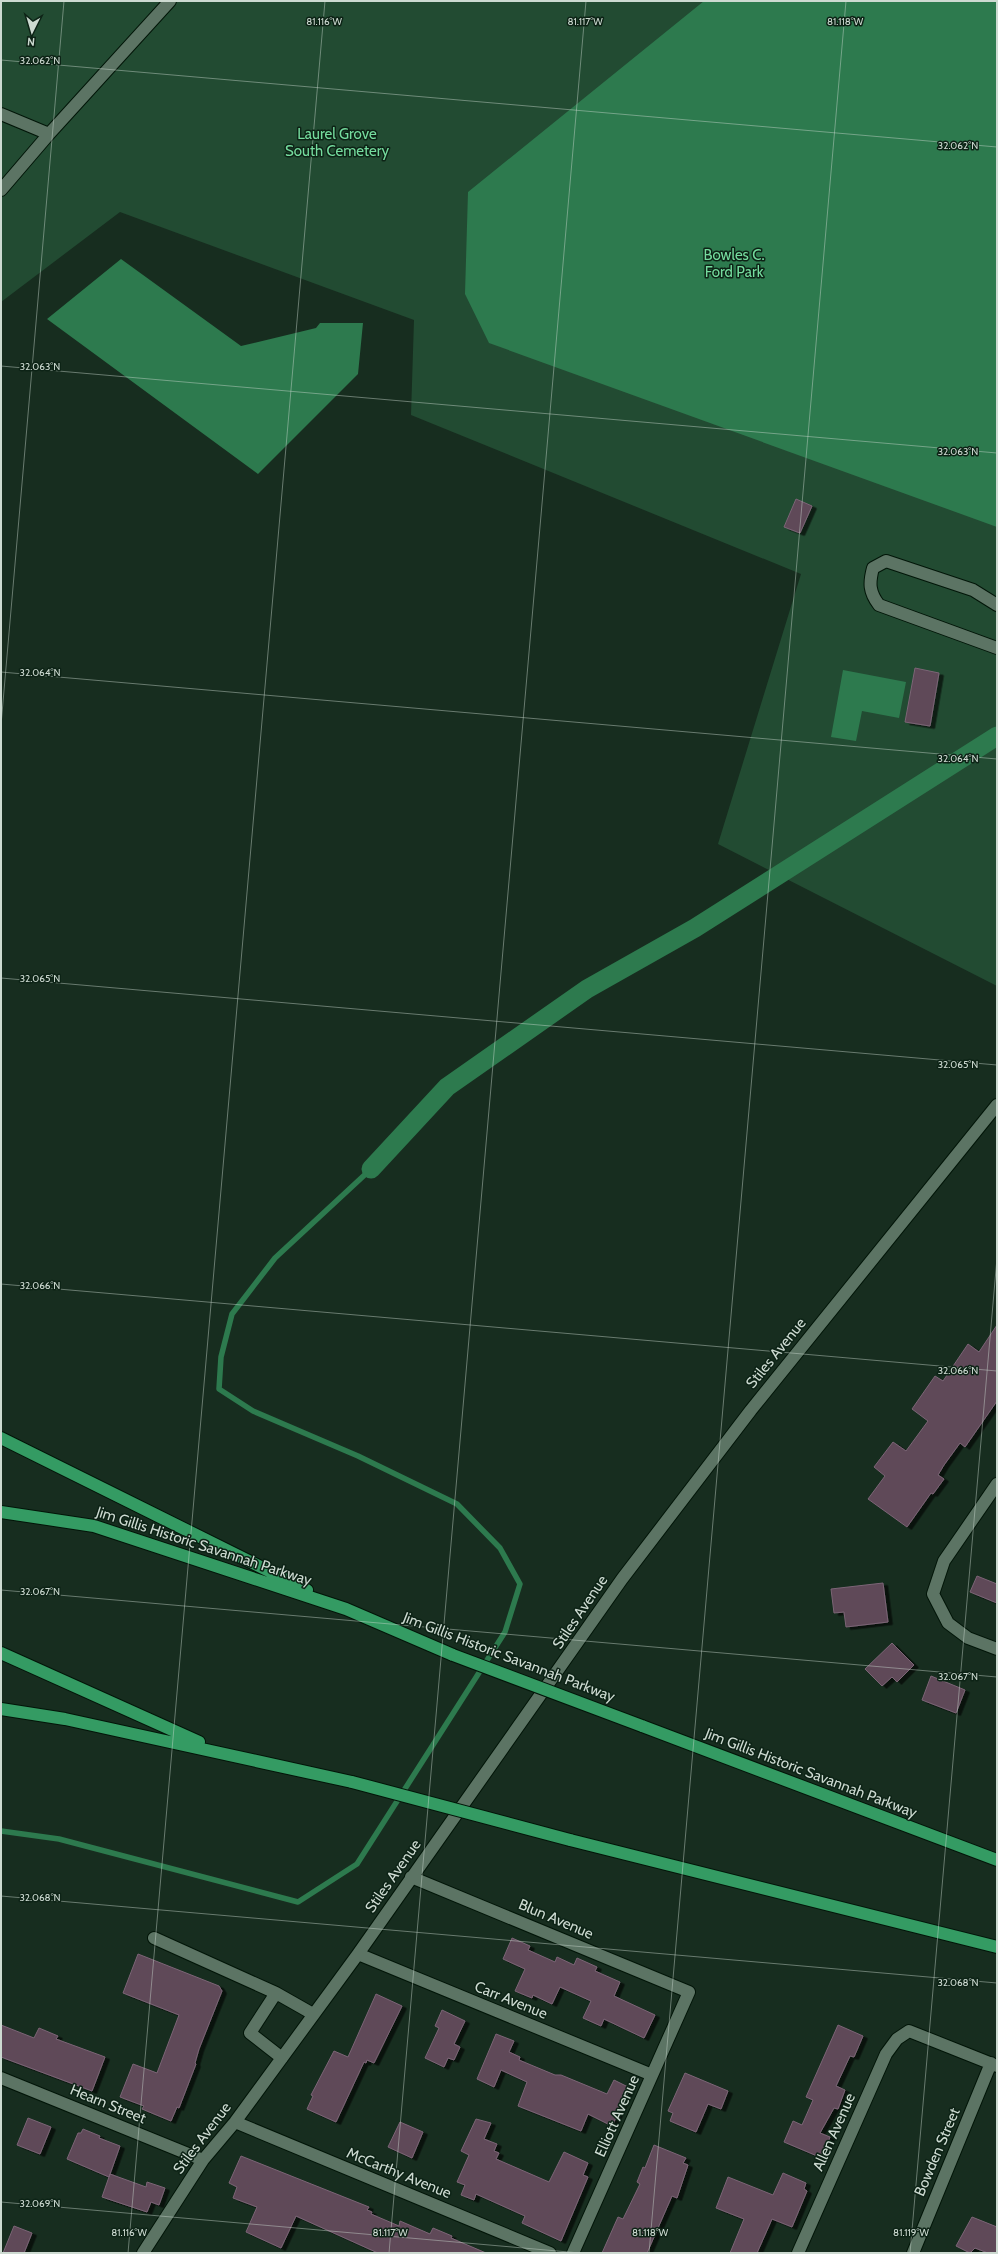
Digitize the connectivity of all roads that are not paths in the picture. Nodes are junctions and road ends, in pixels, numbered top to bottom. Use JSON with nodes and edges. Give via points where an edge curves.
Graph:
{"nodes":[{"id":1,"x":170,"y":1,"type":"edge"},
{"id":2,"x":1,"y":114,"type":"edge"},
{"id":3,"x":49,"y":134,"type":"junction"},
{"id":4,"x":1,"y":190,"type":"edge"},
{"id":5,"x":997,"y":605,"type":"edge"},
{"id":6,"x":997,"y":648,"type":"edge"},
{"id":7,"x":997,"y":1105,"type":"edge"},
{"id":8,"x":1,"y":1438,"type":"edge"},
{"id":9,"x":997,"y":1484,"type":"edge"},
{"id":10,"x":1,"y":1512,"type":"edge"},
{"id":11,"x":346,"y":1609,"type":"junction"},
{"id":12,"x":997,"y":1649,"type":"edge"},
{"id":13,"x":1,"y":1653,"type":"edge"},
{"id":14,"x":1,"y":1709,"type":"edge"},
{"id":15,"x":220,"y":1751,"type":"junction"},
{"id":16,"x":997,"y":1860,"type":"edge"},
{"id":17,"x":411,"y":1877,"type":"junction"},
{"id":18,"x":154,"y":1938,"type":"dead end"},
{"id":19,"x":997,"y":1947,"type":"edge"},
{"id":20,"x":358,"y":1954,"type":"junction"},
{"id":21,"x":689,"y":1992,"type":"joint"},
{"id":22,"x":276,"y":1993,"type":"junction"},
{"id":23,"x":313,"y":2014,"type":"junction"},
{"id":24,"x":282,"y":2058,"type":"junction"},
{"id":25,"x":994,"y":2065,"type":"edge"},
{"id":26,"x":652,"y":2075,"type":"junction"},
{"id":27,"x":1,"y":2078,"type":"edge"},
{"id":28,"x":235,"y":2122,"type":"junction"},
{"id":29,"x":203,"y":2160,"type":"junction"},
{"id":30,"x":143,"y":2253,"type":"edge"},
{"id":31,"x":550,"y":2253,"type":"edge"},
{"id":32,"x":573,"y":2253,"type":"edge"},
{"id":33,"x":798,"y":2253,"type":"edge"},
{"id":34,"x":912,"y":2253,"type":"edge"}],
"edges":[{"from":1,"to":3,"type":"street"},
{"from":2,"to":3,"type":"street"},
{"from":3,"to":4,"type":"street"},
{"from":5,"to":6,"type":"street","via":[[973,590],[886,561],[873,568],[869,582],[872,596],[879,605]]},
{"from":7,"to":17,"type":"street","name":"Stiles Avenue","via":[[751,1410],[631,1567]]},
{"from":8,"to":11,"type":"highway"},
{"from":9,"to":12,"type":"street","via":[[944,1561],[933,1594],[948,1623],[968,1638]]},
{"from":10,"to":11,"type":"highway","name":"Jim Gillis Historic Savannah Parkway","via":[[94,1526]]},
{"from":11,"to":16,"type":"highway","name":"Jim Gillis Historic Savannah Parkway","bridge":true,"via":[[453,1654]]},
{"from":13,"to":15,"type":"highway"},
{"from":14,"to":15,"type":"highway","via":[[66,1719]]},
{"from":15,"to":19,"type":"highway","bridge":true,"via":[[352,1782],[570,1840]]},
{"from":17,"to":20,"type":"street","name":"Stiles Avenue"},
{"from":17,"to":21,"type":"street","name":"Blun Avenue"},
{"from":18,"to":22,"type":"street"},
{"from":20,"to":23,"type":"street","name":"Stiles Avenue"},
{"from":20,"to":26,"type":"street","name":"Carr Avenue"},
{"from":21,"to":26,"type":"street","name":"Elliott Avenue"},
{"from":22,"to":23,"type":"street"},
{"from":22,"to":24,"type":"street","via":[[250,2033]]},
{"from":23,"to":24,"type":"street","name":"Stiles Avenue"},
{"from":24,"to":28,"type":"street","name":"Stiles Avenue"},
{"from":25,"to":33,"type":"street","name":"Allen Avenue","via":[[909,2031],[897,2039],[886,2054]]},
{"from":25,"to":34,"type":"street","name":"Bowden Street"},
{"from":26,"to":32,"type":"street","name":"Elliott Avenue"},
{"from":27,"to":29,"type":"street","name":"Hearn Street"},
{"from":28,"to":29,"type":"street","name":"Stiles Avenue"},
{"from":28,"to":31,"type":"street","name":"McCarthy Avenue"},
{"from":29,"to":30,"type":"street","name":"Stiles Avenue"}]}
